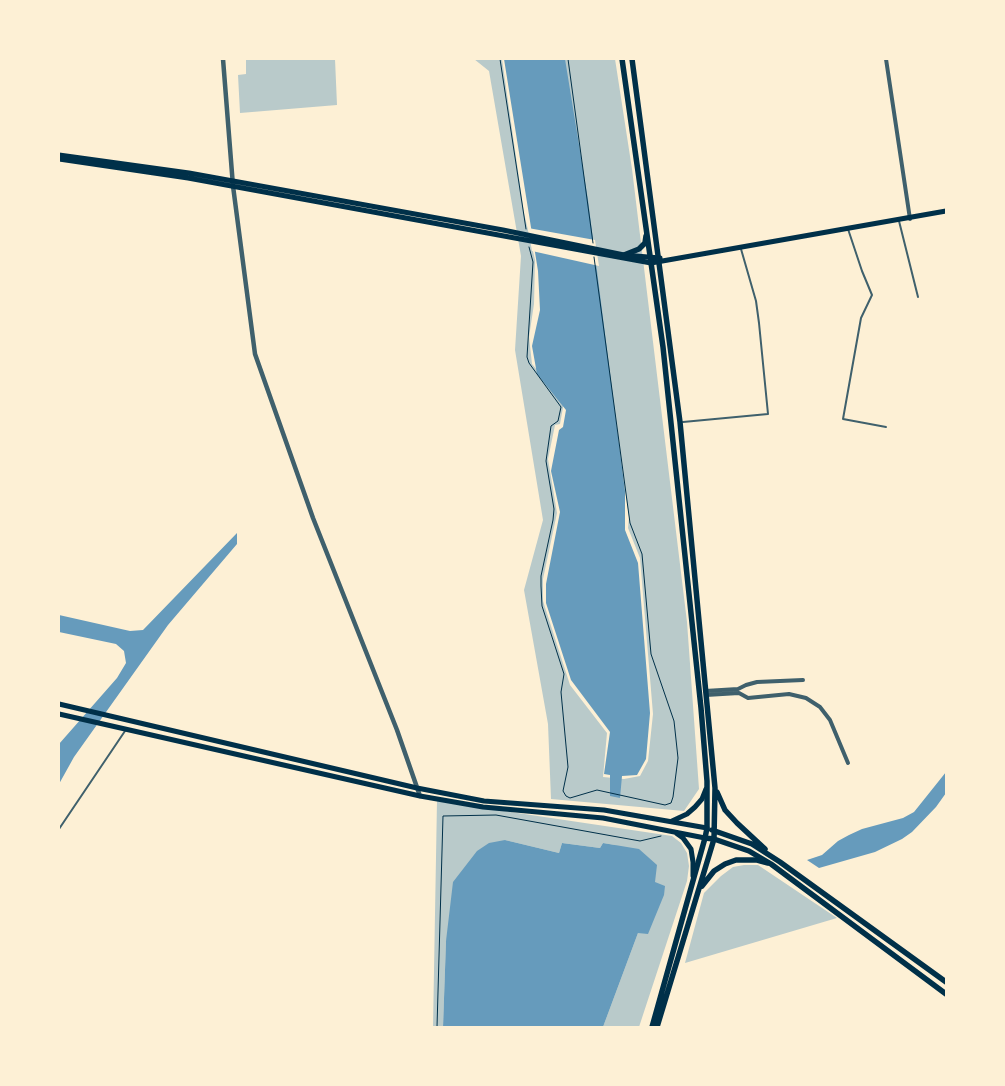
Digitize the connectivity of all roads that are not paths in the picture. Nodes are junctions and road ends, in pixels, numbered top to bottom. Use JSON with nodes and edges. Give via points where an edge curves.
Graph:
{"nodes":[{"id":1,"x":223,"y":59,"type":"edge"},
{"id":2,"x":622,"y":59,"type":"edge"},
{"id":3,"x":632,"y":59,"type":"edge"},
{"id":4,"x":886,"y":59,"type":"edge"},
{"id":5,"x":59,"y":155,"type":"edge"},
{"id":6,"x":59,"y":159,"type":"edge"},
{"id":7,"x":232,"y":184,"type":"junction"},
{"id":8,"x":946,"y":211,"type":"edge"},
{"id":9,"x":910,"y":219,"type":"junction"},
{"id":10,"x":899,"y":220,"type":"junction"},
{"id":11,"x":848,"y":229,"type":"junction"},
{"id":12,"x":647,"y":234,"type":"junction"},
{"id":13,"x":741,"y":248,"type":"junction"},
{"id":14,"x":623,"y":257,"type":"junction"},
{"id":15,"x":650,"y":260,"type":"junction"},
{"id":16,"x":660,"y":260,"type":"junction"},
{"id":17,"x":918,"y":298,"type":"dead end"},
{"id":18,"x":680,"y":422,"type":"junction"},
{"id":19,"x":886,"y":427,"type":"dead end"},
{"id":20,"x":802,"y":680,"type":"dead end"},
{"id":21,"x":705,"y":693,"type":"junction"},
{"id":22,"x":59,"y":704,"type":"edge"},
{"id":23,"x":59,"y":714,"type":"edge"},
{"id":24,"x":126,"y":729,"type":"junction"},
{"id":25,"x":848,"y":763,"type":"dead end"},
{"id":26,"x":706,"y":787,"type":"junction"},
{"id":27,"x":417,"y":788,"type":"junction"},
{"id":28,"x":715,"y":788,"type":"junction"},
{"id":29,"x":420,"y":796,"type":"junction"},
{"id":30,"x":671,"y":821,"type":"junction"},
{"id":31,"x":707,"y":828,"type":"junction"},
{"id":32,"x":59,"y":829,"type":"edge"},
{"id":33,"x":715,"y":831,"type":"junction"},
{"id":34,"x":673,"y":832,"type":"junction"},
{"id":35,"x":705,"y":838,"type":"junction"},
{"id":36,"x":714,"y":839,"type":"junction"},
{"id":37,"x":780,"y":862,"type":"junction"},
{"id":38,"x":771,"y":864,"type":"junction"},
{"id":39,"x":691,"y":890,"type":"junction"},
{"id":40,"x":698,"y":892,"type":"junction"},
{"id":41,"x":946,"y":982,"type":"edge"},
{"id":42,"x":946,"y":994,"type":"edge"},
{"id":43,"x":652,"y":1027,"type":"edge"},
{"id":44,"x":657,"y":1027,"type":"edge"}],
"edges":[{"from":1,"to":7,"type":"street"},
{"from":2,"to":12,"type":"main road"},
{"from":3,"to":16,"type":"main road"},
{"from":4,"to":9,"type":"street"},
{"from":5,"to":7,"type":"main road","via":[[189,174]]},
{"from":6,"to":7,"type":"main road"},
{"from":7,"to":14,"type":"main road"},
{"from":7,"to":27,"type":"street","via":[[255,354],[313,518]]},
{"from":8,"to":9,"type":"main road"},
{"from":9,"to":10,"type":"main road"},
{"from":10,"to":11,"type":"main road"},
{"from":10,"to":17,"type":"lane"},
{"from":11,"to":13,"type":"main road"},
{"from":11,"to":19,"type":"lane","via":[[872,295],[861,318],[843,419]]},
{"from":12,"to":14,"type":"main road","via":[[639,249]]},
{"from":12,"to":15,"type":"main road"},
{"from":13,"to":16,"type":"main road"},
{"from":13,"to":18,"type":"lane","via":[[756,301],[768,414]]},
{"from":14,"to":15,"type":"main road"},
{"from":15,"to":16,"type":"main road"},
{"from":15,"to":26,"type":"main road","via":[[663,347]]},
{"from":16,"to":18,"type":"main road"},
{"from":18,"to":21,"type":"main road"},
{"from":20,"to":21,"type":"street","via":[[757,682],[738,689]]},
{"from":21,"to":25,"type":"street","via":[[739,694],[748,698],[789,694],[806,698],[820,707],[830,720]]},
{"from":21,"to":28,"type":"main road"},
{"from":22,"to":27,"type":"main road"},
{"from":23,"to":24,"type":"main road"},
{"from":24,"to":29,"type":"main road"},
{"from":24,"to":32,"type":"lane"},
{"from":26,"to":30,"type":"main road","via":[[695,807]]},
{"from":26,"to":31,"type":"main road"},
{"from":27,"to":29,"type":"street"},
{"from":27,"to":30,"type":"main road","via":[[484,801],[604,810]]},
{"from":28,"to":33,"type":"main road"},
{"from":28,"to":37,"type":"main road","via":[[725,810]]},
{"from":29,"to":34,"type":"main road","via":[[483,807],[602,818]]},
{"from":30,"to":31,"type":"main road"},
{"from":31,"to":33,"type":"main road"},
{"from":31,"to":35,"type":"main road"},
{"from":33,"to":36,"type":"main road"},
{"from":33,"to":37,"type":"main road","via":[[752,844]]},
{"from":34,"to":35,"type":"main road"},
{"from":34,"to":39,"type":"main road","via":[[691,849]]},
{"from":35,"to":36,"type":"main road"},
{"from":35,"to":39,"type":"main road"},
{"from":36,"to":38,"type":"main road","via":[[749,851]]},
{"from":36,"to":40,"type":"main road"},
{"from":37,"to":41,"type":"main road"},
{"from":38,"to":40,"type":"main road","via":[[736,860],[725,864],[714,871]]},
{"from":38,"to":42,"type":"main road"},
{"from":39,"to":43,"type":"main road"},
{"from":40,"to":44,"type":"main road"}]}
